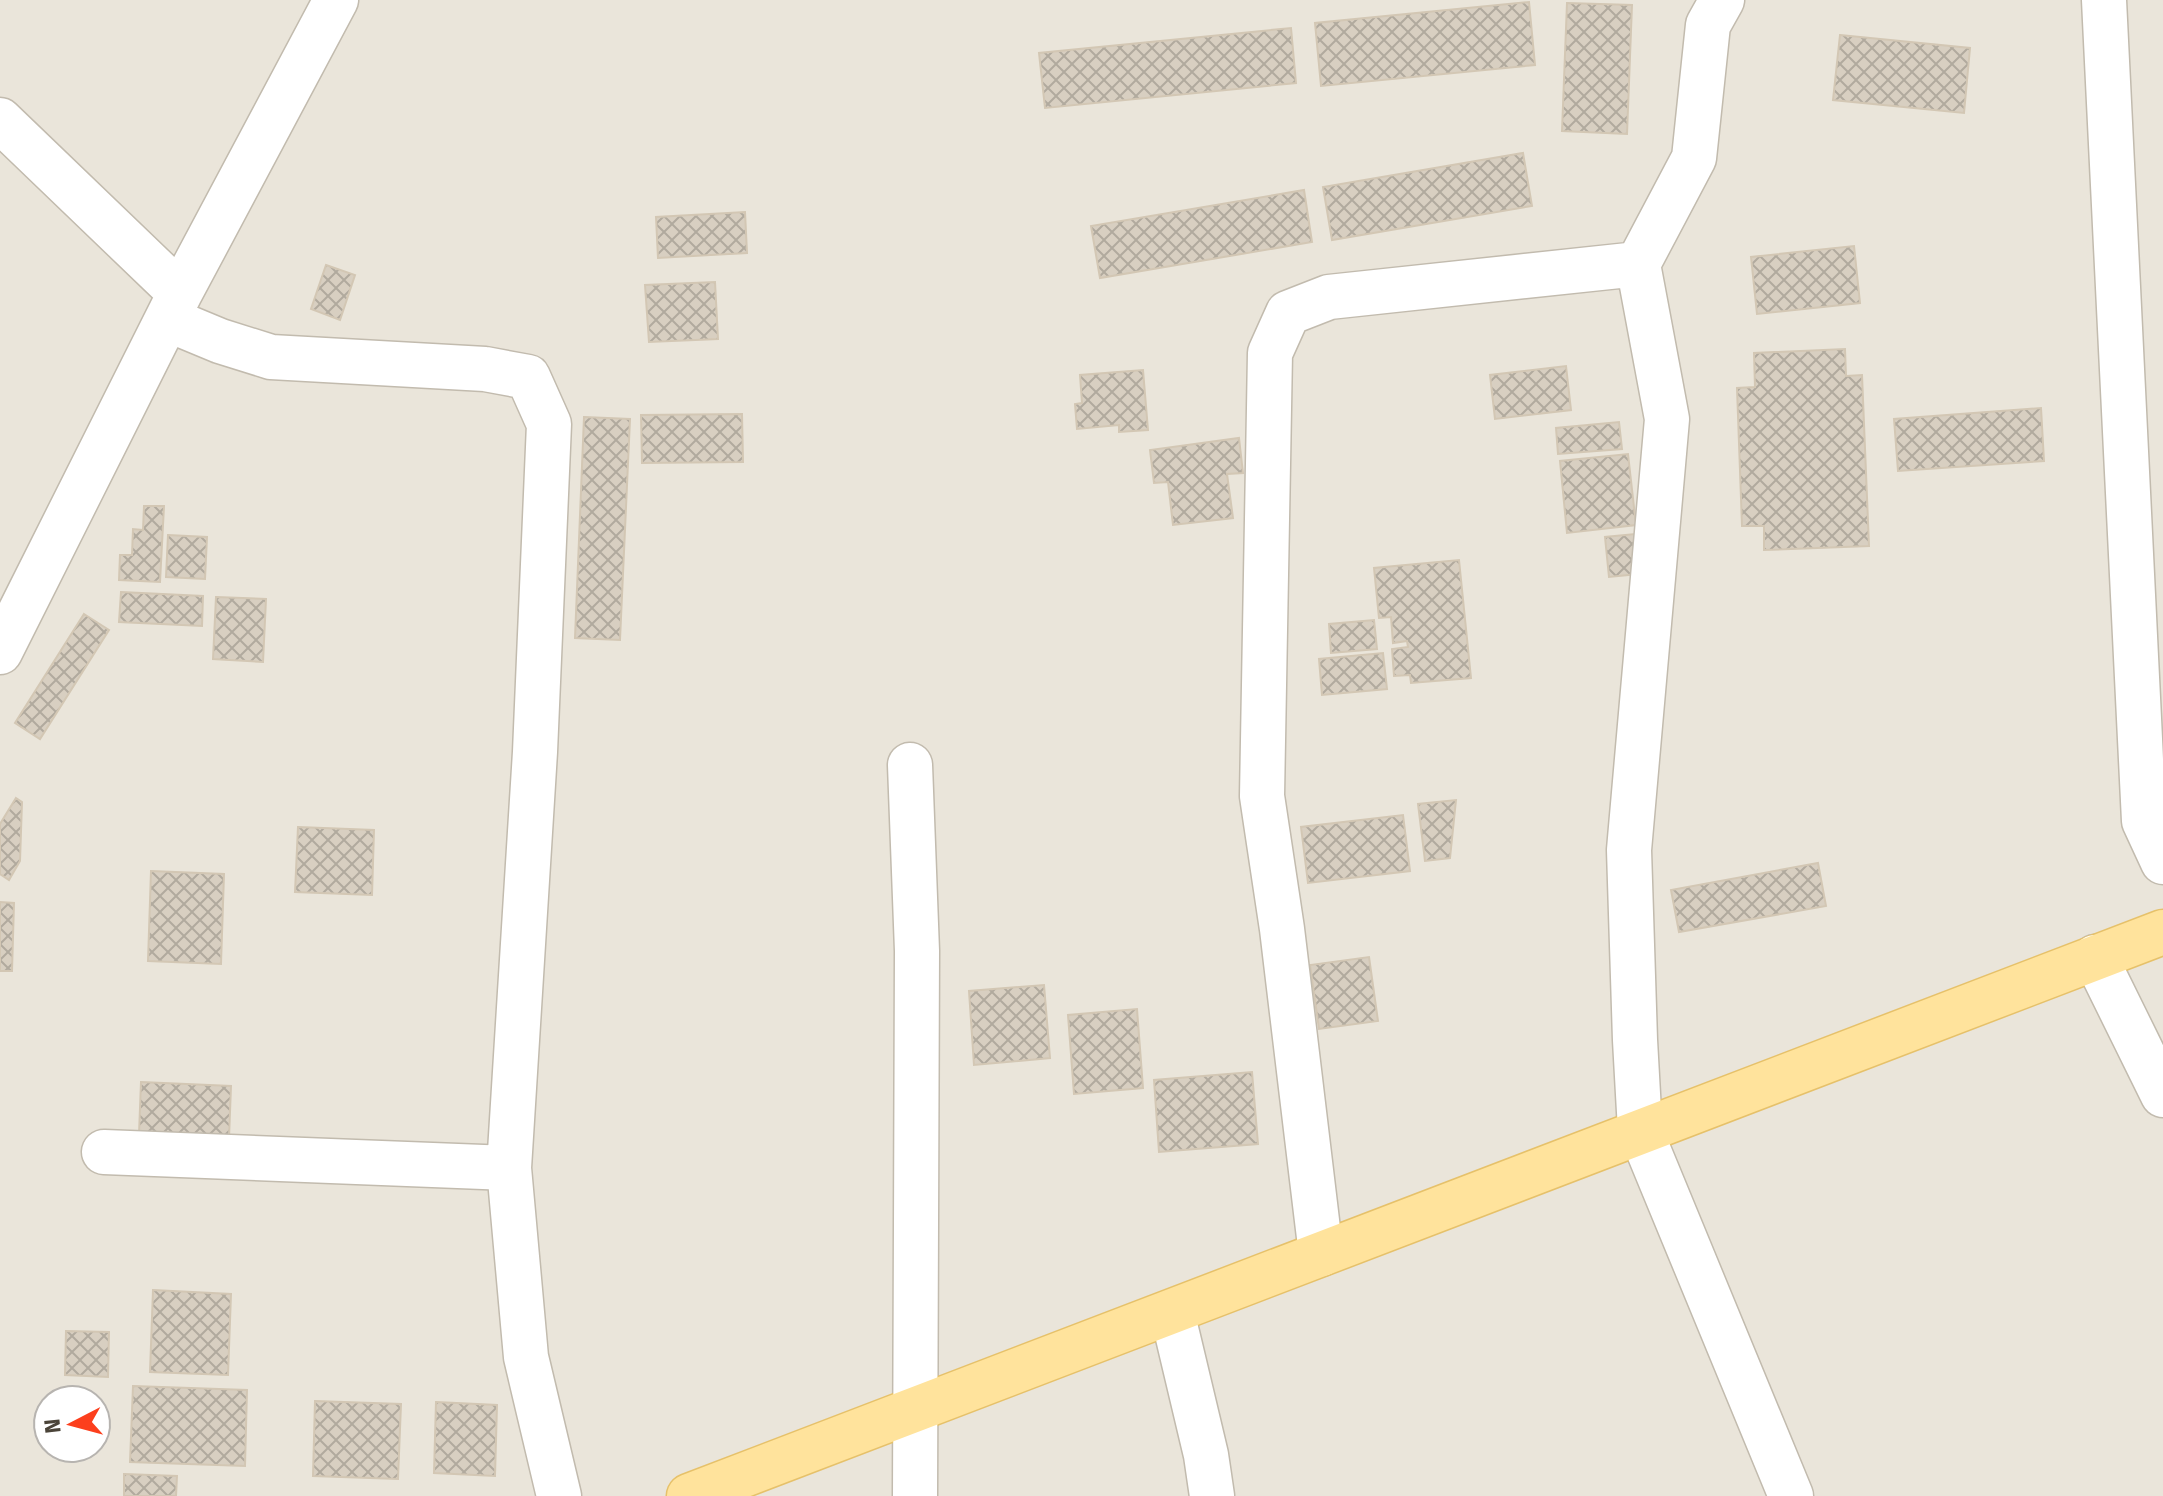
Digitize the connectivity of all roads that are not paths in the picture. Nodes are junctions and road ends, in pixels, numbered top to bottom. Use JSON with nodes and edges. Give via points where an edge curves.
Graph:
{"nodes":[{"id":1,"x":336,"y":0,"type":"edge"},
{"id":2,"x":1722,"y":0,"type":"edge"},
{"id":3,"x":2104,"y":0,"type":"edge"},
{"id":4,"x":0,"y":120,"type":"edge"},
{"id":5,"x":1638,"y":264,"type":"junction"},
{"id":6,"x":173,"y":306,"type":"junction"},
{"id":7,"x":0,"y":652,"type":"edge"},
{"id":8,"x":910,"y":765,"type":"dead end"},
{"id":9,"x":2163,"y":862,"type":"edge"},
{"id":10,"x":2163,"y":932,"type":"edge"},
{"id":11,"x":2095,"y":957,"type":"junction"},
{"id":12,"x":2163,"y":1095,"type":"edge"},
{"id":13,"x":1640,"y":1130,"type":"junction"},
{"id":14,"x":104,"y":1152,"type":"dead end"},
{"id":15,"x":509,"y":1168,"type":"junction"},
{"id":16,"x":1321,"y":1254,"type":"junction"},
{"id":17,"x":1172,"y":1312,"type":"junction"},
{"id":18,"x":917,"y":1410,"type":"junction"},
{"id":19,"x":559,"y":1496,"type":"edge"},
{"id":20,"x":689,"y":1496,"type":"edge"},
{"id":21,"x":915,"y":1496,"type":"edge"},
{"id":22,"x":1212,"y":1496,"type":"edge"},
{"id":23,"x":1791,"y":1496,"type":"edge"}],
"edges":[{"from":1,"to":6,"type":"street"},
{"from":2,"to":5,"type":"street","via":[[1708,25],[1694,158]]},
{"from":3,"to":9,"type":"street","via":[[2144,821]]},
{"from":4,"to":6,"type":"street"},
{"from":5,"to":13,"type":"street","via":[[1667,419],[1629,850]]},
{"from":5,"to":16,"type":"street","via":[[1329,297],[1288,313],[1270,353],[1262,796]]},
{"from":6,"to":7,"type":"street"},
{"from":6,"to":15,"type":"street","via":[[220,341],[271,357],[485,369],[528,377],[549,424]]},
{"from":8,"to":18,"type":"street","via":[[917,951]]},
{"from":10,"to":11,"type":"main road"},
{"from":11,"to":12,"type":"street"},
{"from":11,"to":13,"type":"main road"},
{"from":13,"to":16,"type":"main road"},
{"from":13,"to":23,"type":"street"},
{"from":14,"to":15,"type":"street"},
{"from":15,"to":19,"type":"street","via":[[526,1357]]},
{"from":16,"to":17,"type":"main road"},
{"from":17,"to":18,"type":"main road"},
{"from":17,"to":22,"type":"street"},
{"from":18,"to":20,"type":"main road"},
{"from":18,"to":21,"type":"street"}]}
